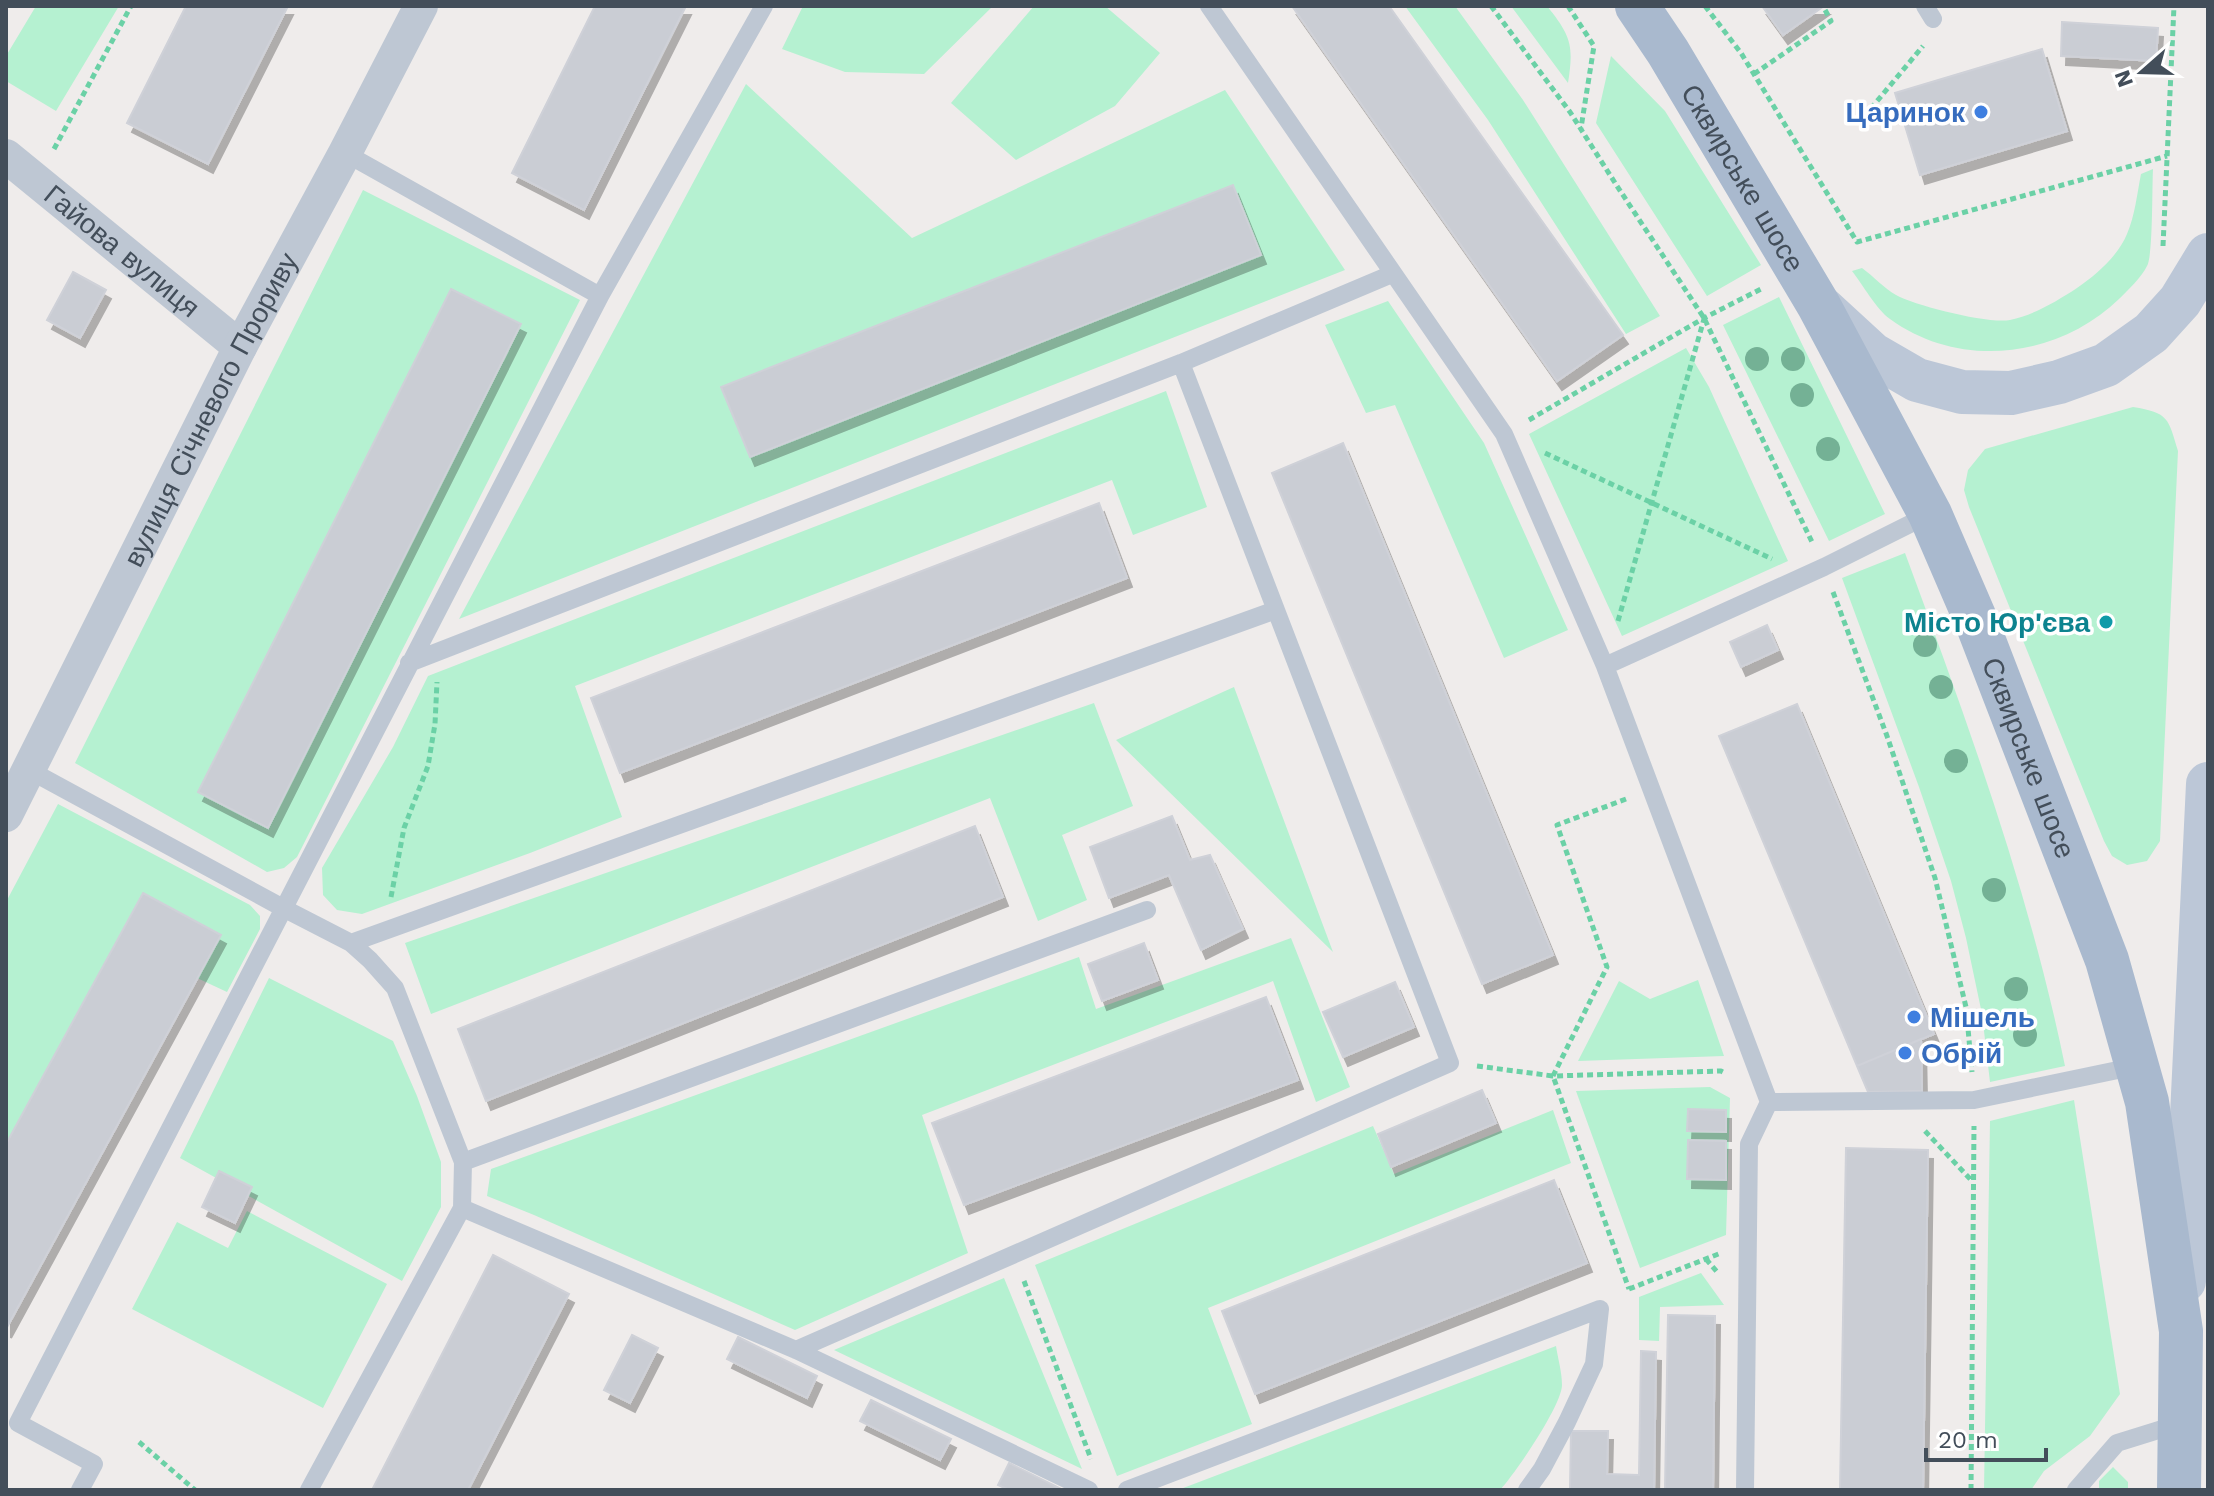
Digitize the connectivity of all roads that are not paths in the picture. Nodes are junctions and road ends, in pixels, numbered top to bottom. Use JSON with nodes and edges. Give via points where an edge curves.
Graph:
{"nodes":[{"id":1,"x":421,"y":6,"type":"edge"},
{"id":2,"x":764,"y":6,"type":"edge"},
{"id":3,"x":1209,"y":6,"type":"edge"},
{"id":4,"x":1637,"y":6,"type":"edge"},
{"id":5,"x":345,"y":153,"type":"junction"},
{"id":6,"x":6,"y":156,"type":"edge"},
{"id":7,"x":2208,"y":255,"type":"edge"},
{"id":8,"x":1392,"y":274,"type":"junction"},
{"id":9,"x":600,"y":296,"type":"junction"},
{"id":10,"x":1818,"y":304,"type":"junction"},
{"id":11,"x":240,"y":347,"type":"junction"},
{"id":12,"x":1181,"y":363,"type":"junction"},
{"id":13,"x":1930,"y":514,"type":"junction"},
{"id":14,"x":1276,"y":610,"type":"junction"},
{"id":15,"x":409,"y":663,"type":"junction"},
{"id":16,"x":1605,"y":666,"type":"junction"},
{"id":17,"x":29,"y":770,"type":"junction"},
{"id":18,"x":2208,"y":784,"type":"edge"},
{"id":19,"x":6,"y":815,"type":"edge"},
{"id":20,"x":283,"y":908,"type":"junction"},
{"id":21,"x":1147,"y":910,"type":"dead end"},
{"id":22,"x":351,"y":943,"type":"junction"},
{"id":23,"x":2137,"y":1066,"type":"junction"},
{"id":24,"x":1769,"y":1102,"type":"junction"},
{"id":25,"x":463,"y":1162,"type":"junction"},
{"id":26,"x":462,"y":1208,"type":"junction"},
{"id":27,"x":2181,"y":1331,"type":"junction"},
{"id":28,"x":796,"y":1350,"type":"junction"},
{"id":29,"x":2181,"y":1423,"type":"junction"},
{"id":30,"x":80,"y":1490,"type":"edge"},
{"id":31,"x":309,"y":1490,"type":"edge"},
{"id":32,"x":1089,"y":1490,"type":"edge"},
{"id":33,"x":1127,"y":1490,"type":"edge"},
{"id":34,"x":1527,"y":1490,"type":"edge"},
{"id":35,"x":1745,"y":1490,"type":"edge"},
{"id":36,"x":2076,"y":1490,"type":"edge"},
{"id":37,"x":2179,"y":1490,"type":"edge"}],
"edges":[{"from":1,"to":5,"type":"street","name":"вулиця Січневого Прориву"},
{"from":2,"to":9,"type":"lane"},
{"from":3,"to":8,"type":"lane"},
{"from":4,"to":10,"type":"main road","name":"Сквирське шосе"},
{"from":5,"to":9,"type":"lane"},
{"from":5,"to":11,"type":"street","name":"вулиця Січневого Прориву"},
{"from":6,"to":11,"type":"street","name":"Гайова вулиця"},
{"from":7,"to":10,"type":"main road","via":[[2180,301],[2151,333],[2106,365],[2011,393],[1962,392],[1917,380],[1872,354]]},
{"from":8,"to":12,"type":"lane"},
{"from":8,"to":16,"type":"lane","via":[[1504,434]]},
{"from":9,"to":15,"type":"lane"},
{"from":10,"to":13,"type":"main road","name":"Сквирське шосе"},
{"from":11,"to":17,"type":"street","name":"вулиця Січневого Прориву"},
{"from":12,"to":14,"type":"lane"},
{"from":12,"to":15,"type":"lane"},
{"from":13,"to":16,"type":"lane"},
{"from":13,"to":23,"type":"main road","name":"Сквирське шосе","via":[[2107,960]]},
{"from":14,"to":22,"type":"lane"},
{"from":14,"to":28,"type":"lane","via":[[1450,1063]]},
{"from":15,"to":20,"type":"lane"},
{"from":16,"to":24,"type":"lane"},
{"from":17,"to":19,"type":"street","name":"вулиця Січневого Прориву"},
{"from":17,"to":20,"type":"lane"},
{"from":18,"to":27,"type":"main road"},
{"from":20,"to":22,"type":"lane"},
{"from":20,"to":30,"type":"lane","via":[[18,1423],[94,1464]]},
{"from":21,"to":25,"type":"lane"},
{"from":22,"to":25,"type":"lane","via":[[395,988]]},
{"from":23,"to":24,"type":"lane","via":[[1974,1100]]},
{"from":23,"to":27,"type":"main road","name":"Сквирське шосе"},
{"from":24,"to":35,"type":"lane","via":[[1749,1144]]},
{"from":25,"to":26,"type":"lane"},
{"from":26,"to":28,"type":"lane"},
{"from":26,"to":31,"type":"lane"},
{"from":27,"to":29,"type":"main road","name":"Сквирське шосе"},
{"from":28,"to":32,"type":"lane"},
{"from":29,"to":36,"type":"lane","via":[[2117,1443]]},
{"from":29,"to":37,"type":"main road","name":"Сквирське шосе"},
{"from":33,"to":34,"type":"lane","via":[[1600,1309],[1594,1364]]}]}
